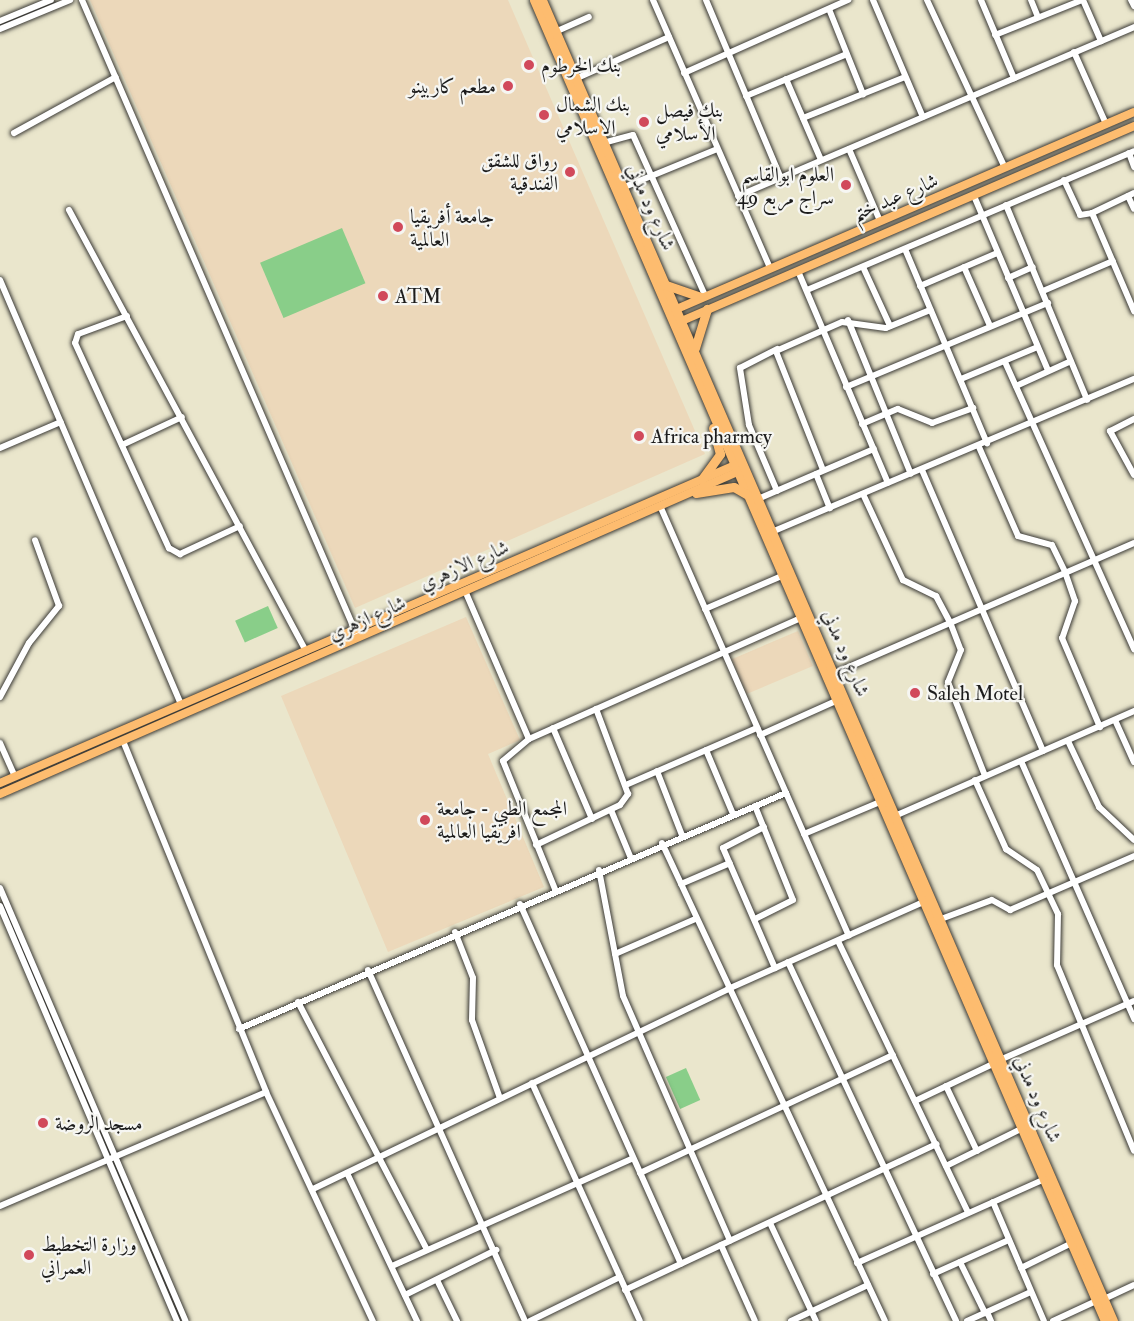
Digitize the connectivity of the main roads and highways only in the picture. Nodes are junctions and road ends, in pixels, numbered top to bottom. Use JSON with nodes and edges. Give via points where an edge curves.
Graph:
{"nodes":[{"id":1,"x":534,"y":0,"type":"edge"},
{"id":2,"x":542,"y":0,"type":"edge"},
{"id":3,"x":1134,"y":112,"type":"edge"},
{"id":4,"x":1122,"y":117,"type":"junction"},
{"id":5,"x":1131,"y":128,"type":"edge"},
{"id":6,"x":666,"y":285,"type":"junction"},
{"id":7,"x":702,"y":296,"type":"junction"},
{"id":8,"x":707,"y":309,"type":"junction"},
{"id":9,"x":672,"y":311,"type":"junction"},
{"id":10,"x":678,"y":323,"type":"junction"},
{"id":11,"x":683,"y":348,"type":"junction"},
{"id":12,"x":695,"y":350,"type":"junction"},
{"id":13,"x":741,"y":466,"type":"junction"},
{"id":14,"x":702,"y":479,"type":"junction"},
{"id":15,"x":696,"y":493,"type":"junction"},
{"id":16,"x":756,"y":499,"type":"junction"},
{"id":17,"x":624,"y":519,"type":"junction"},
{"id":18,"x":0,"y":783,"type":"edge"},
{"id":19,"x":0,"y":794,"type":"edge"},
{"id":20,"x":928,"y":900,"type":"junction"},
{"id":21,"x":998,"y":1061,"type":"junction"},
{"id":22,"x":1100,"y":1300,"type":"junction"},
{"id":23,"x":1105,"y":1321,"type":"edge"},
{"id":24,"x":1113,"y":1321,"type":"edge"}],
"edges":[{"from":1,"to":9,"type":"highway","name":"شارع ود مدني"},
{"from":2,"to":6,"type":"highway","name":"شارع ود مدني"},
{"from":3,"to":4,"type":"main road","name":"شارع عبد ختم"},
{"from":4,"to":5,"type":"main road"},
{"from":4,"to":7,"type":"main road","name":"شارع عبد ختم"},
{"from":5,"to":8,"type":"main road","name":"شارع عبد ختم"},
{"from":6,"to":7,"type":"highway"},
{"from":6,"to":9,"type":"highway","name":"شارع ود مدني"},
{"from":7,"to":9,"type":"main road","name":"شارع عبد ختم"},
{"from":8,"to":10,"type":"main road","name":"شارع عبد ختم"},
{"from":8,"to":12,"type":"highway"},
{"from":9,"to":10,"type":"highway","name":"شارع ود مدني"},
{"from":10,"to":11,"type":"highway","name":"شارع ود مدني"},
{"from":10,"to":12,"type":"highway","name":"شارع ود مدني"},
{"from":11,"to":13,"type":"highway","name":"شارع ود مدني"},
{"from":11,"to":14,"type":"highway","via":[[719,449],[718,461]]},
{"from":12,"to":13,"type":"highway","name":"شارع ود مدني"},
{"from":13,"to":14,"type":"main road","name":"شارع الازهري"},
{"from":13,"to":15,"type":"main road","name":"شارع ازهري"},
{"from":13,"to":16,"type":"highway","name":"شارع ود مدني"},
{"from":14,"to":17,"type":"main road","name":"شارع الازهري"},
{"from":15,"to":16,"type":"highway","via":[[734,487]]},
{"from":15,"to":17,"type":"main road","name":"شارع ازهري"},
{"from":16,"to":20,"type":"highway","name":"شارع ود مدني","via":[[838,700]]},
{"from":16,"to":20,"type":"highway","name":"شارع ود مدني","via":[[774,531],[897,815]]},
{"from":17,"to":18,"type":"main road","name":"شارع الازهري"},
{"from":17,"to":19,"type":"main road","name":"شارع ازهري","via":[[466,593]]},
{"from":20,"to":21,"type":"highway","name":"شارع ود مدني"},
{"from":20,"to":21,"type":"highway","name":"شارع ود مدني","via":[[941,920]]},
{"from":21,"to":22,"type":"highway","name":"شارع ود مدني"},
{"from":21,"to":22,"type":"highway","name":"شارع ود مدني","via":[[1072,1243]]},
{"from":22,"to":23,"type":"highway","name":"شارع ود مدني"},
{"from":22,"to":24,"type":"highway","name":"شارع ود مدني"}]}
